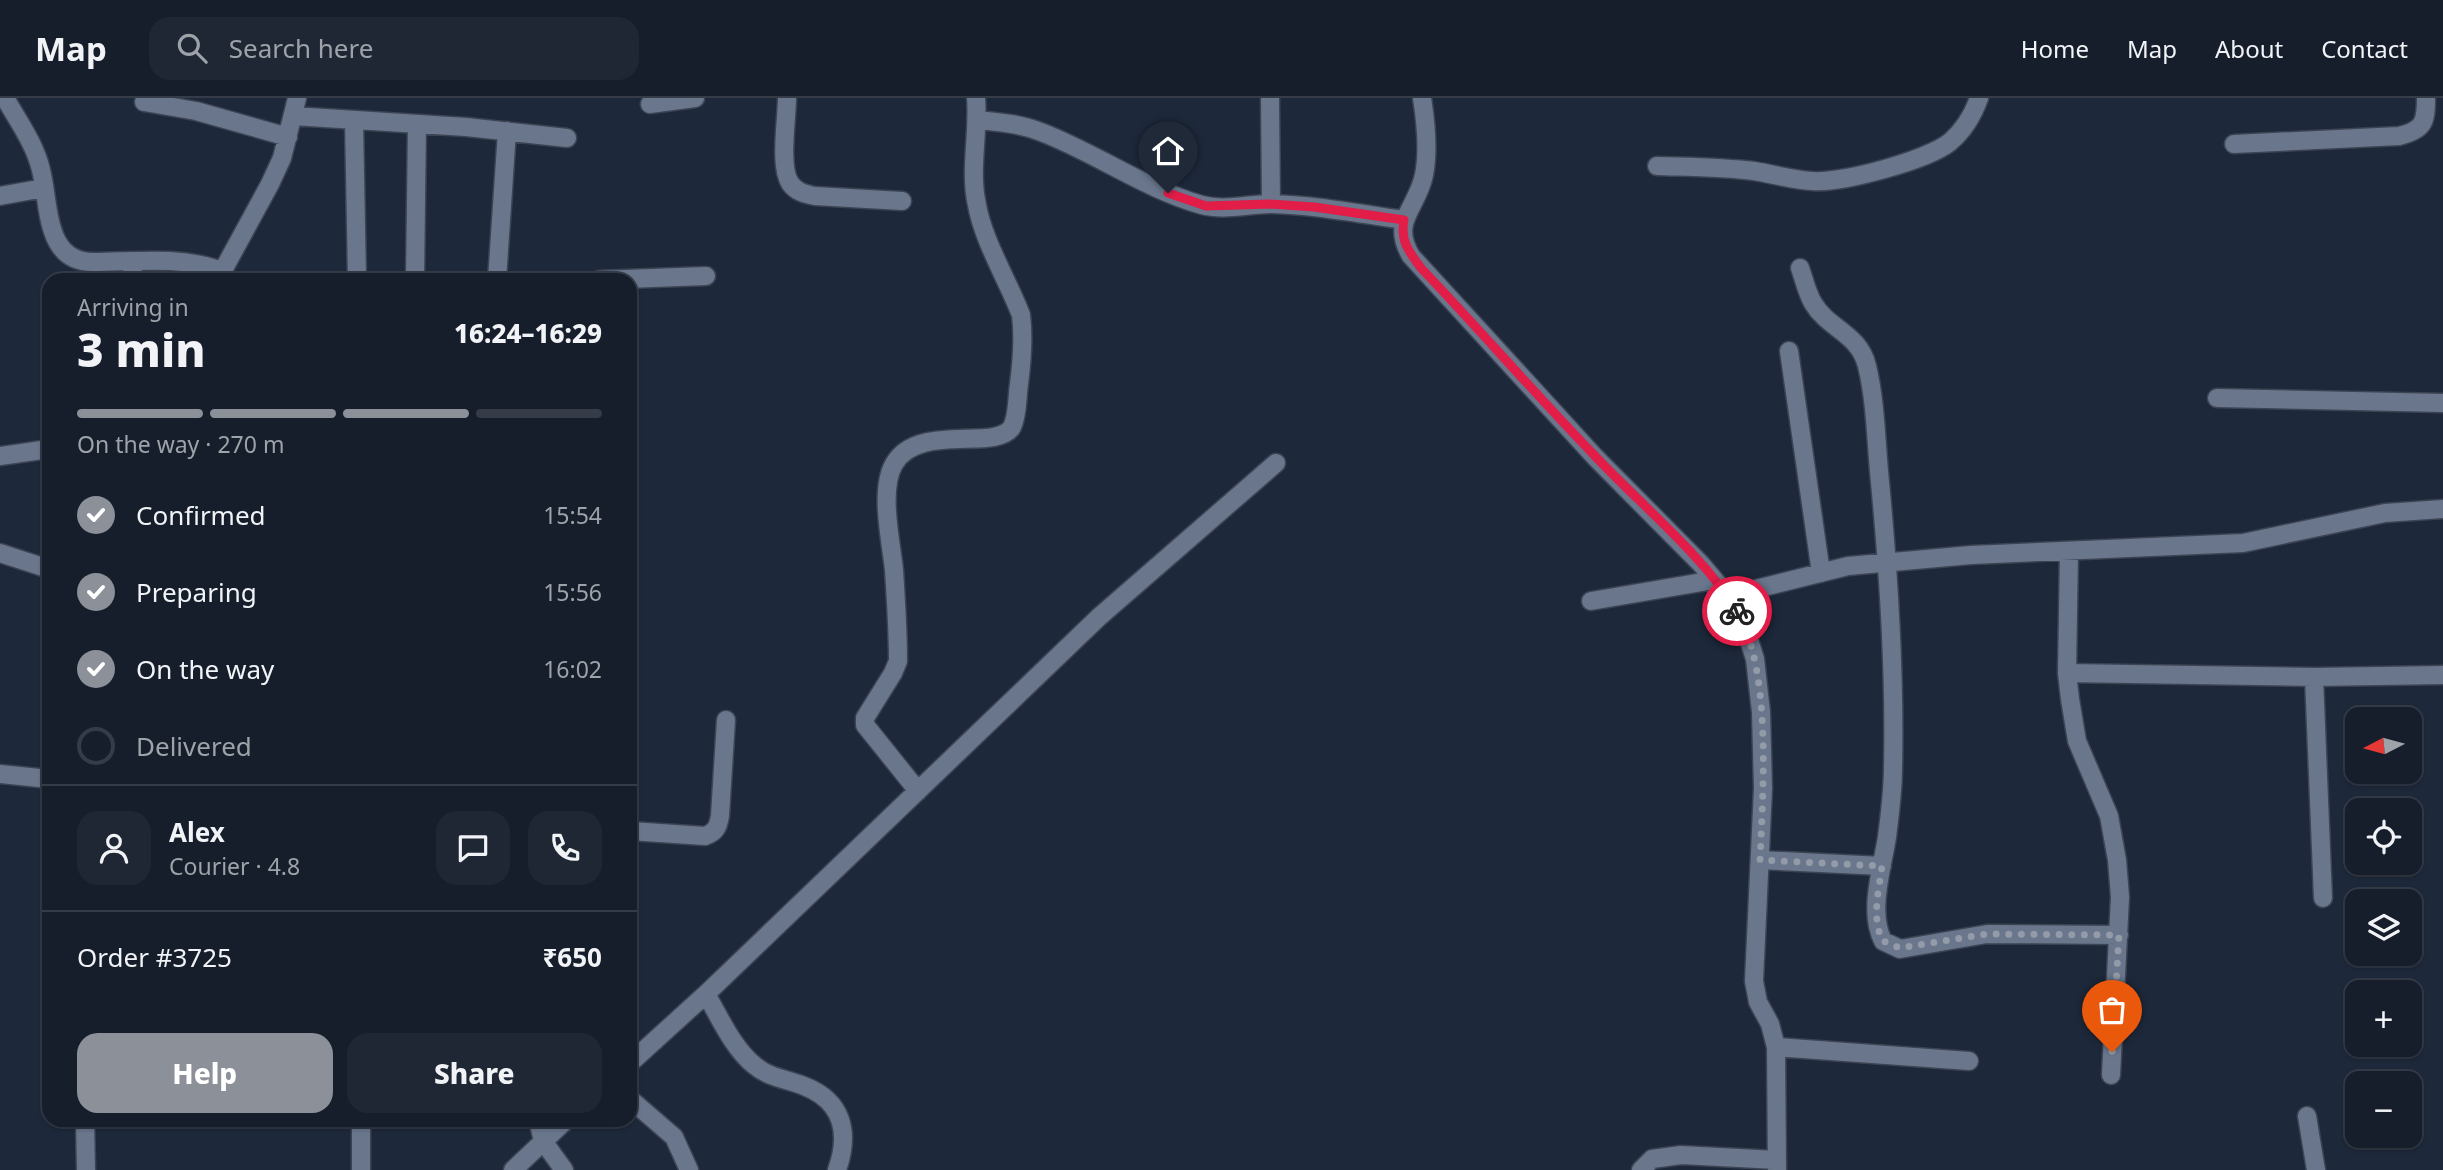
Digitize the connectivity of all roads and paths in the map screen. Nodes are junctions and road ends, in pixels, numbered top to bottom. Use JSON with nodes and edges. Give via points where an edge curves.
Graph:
{"nodes":[{"id":1,"x":297,"y":98,"type":"edge"},
{"id":2,"x":695,"y":98,"type":"edge"},
{"id":3,"x":787,"y":98,"type":"edge"},
{"id":4,"x":976,"y":98,"type":"edge"},
{"id":5,"x":1270,"y":98,"type":"edge"},
{"id":6,"x":1422,"y":98,"type":"edge"},
{"id":7,"x":1979,"y":98,"type":"edge"},
{"id":8,"x":2426,"y":98,"type":"edge"},
{"id":9,"x":4,"y":102,"type":"edge"},
{"id":10,"x":144,"y":102,"type":"dead end"},
{"id":11,"x":650,"y":104,"type":"dead end"},
{"id":12,"x":293,"y":116,"type":"junction"},
{"id":13,"x":354,"y":120,"type":"junction"},
{"id":14,"x":978,"y":120,"type":"junction"},
{"id":15,"x":416,"y":124,"type":"junction"},
{"id":16,"x":507,"y":131,"type":"junction"},
{"id":17,"x":288,"y":137,"type":"junction"},
{"id":18,"x":567,"y":138,"type":"dead end"},
{"id":19,"x":2234,"y":144,"type":"dead end"},
{"id":20,"x":1657,"y":166,"type":"dead end"},
{"id":21,"x":44,"y":188,"type":"junction"},
{"id":22,"x":0,"y":196,"type":"edge"},
{"id":23,"x":902,"y":201,"type":"dead end"},
{"id":24,"x":1270,"y":204,"type":"junction"},
{"id":25,"x":1404,"y":220,"type":"junction"},
{"id":26,"x":130,"y":261,"type":"junction"},
{"id":27,"x":1800,"y":268,"type":"dead end"},
{"id":28,"x":133,"y":273,"type":"edge"},
{"id":29,"x":219,"y":273,"type":"edge"},
{"id":30,"x":224,"y":273,"type":"edge"},
{"id":31,"x":357,"y":273,"type":"edge"},
{"id":32,"x":415,"y":273,"type":"edge"},
{"id":33,"x":497,"y":273,"type":"edge"},
{"id":34,"x":706,"y":276,"type":"dead end"},
{"id":35,"x":637,"y":279,"type":"edge"},
{"id":36,"x":1789,"y":351,"type":"dead end"},
{"id":37,"x":2217,"y":398,"type":"dead end"},
{"id":38,"x":2443,"y":403,"type":"edge"},
{"id":39,"x":42,"y":450,"type":"edge"},
{"id":40,"x":0,"y":456,"type":"edge"},
{"id":41,"x":1276,"y":463,"type":"dead end"},
{"id":42,"x":2443,"y":509,"type":"edge"},
{"id":43,"x":2069,"y":551,"type":"junction"},
{"id":44,"x":0,"y":553,"type":"edge"},
{"id":45,"x":1887,"y":562,"type":"junction"},
{"id":46,"x":42,"y":567,"type":"edge"},
{"id":47,"x":1821,"y":573,"type":"junction"},
{"id":48,"x":1714,"y":580,"type":"junction"},
{"id":49,"x":1728,"y":596,"type":"junction"},
{"id":50,"x":1591,"y":601,"type":"dead end"},
{"id":51,"x":2067,"y":673,"type":"junction"},
{"id":52,"x":2443,"y":675,"type":"edge"},
{"id":53,"x":2314,"y":677,"type":"junction"},
{"id":54,"x":726,"y":720,"type":"dead end"},
{"id":55,"x":0,"y":774,"type":"edge"},
{"id":56,"x":42,"y":778,"type":"edge"},
{"id":57,"x":918,"y":790,"type":"junction"},
{"id":58,"x":637,"y":831,"type":"edge"},
{"id":59,"x":1760,"y":860,"type":"junction"},
{"id":60,"x":1882,"y":866,"type":"junction"},
{"id":61,"x":2322,"y":898,"type":"dead end"},
{"id":62,"x":2119,"y":935,"type":"junction"},
{"id":63,"x":706,"y":994,"type":"junction"},
{"id":64,"x":1776,"y":1047,"type":"junction"},
{"id":65,"x":637,"y":1057,"type":"edge"},
{"id":66,"x":1969,"y":1061,"type":"dead end"},
{"id":67,"x":2111,"y":1075,"type":"dead end"},
{"id":68,"x":637,"y":1105,"type":"edge"},
{"id":69,"x":2307,"y":1116,"type":"dead end"},
{"id":70,"x":85,"y":1127,"type":"edge"},
{"id":71,"x":361,"y":1127,"type":"edge"},
{"id":72,"x":540,"y":1127,"type":"edge"},
{"id":73,"x":558,"y":1127,"type":"edge"},
{"id":74,"x":543,"y":1141,"type":"junction"},
{"id":75,"x":1777,"y":1165,"type":"edge"},
{"id":76,"x":86,"y":1170,"type":"edge"},
{"id":77,"x":361,"y":1170,"type":"edge"},
{"id":78,"x":513,"y":1170,"type":"edge"},
{"id":79,"x":564,"y":1170,"type":"edge"},
{"id":80,"x":689,"y":1170,"type":"edge"},
{"id":81,"x":837,"y":1170,"type":"edge"},
{"id":82,"x":1641,"y":1170,"type":"edge"},
{"id":83,"x":2316,"y":1170,"type":"edge"}],
"edges":[{"from":1,"to":12,"type":"street"},
{"from":2,"to":11,"type":"street"},
{"from":3,"to":23,"type":"street","via":[[785,171],[791,185],[802,194],[815,196]]},
{"from":4,"to":14,"type":"street"},
{"from":5,"to":24,"type":"street"},
{"from":6,"to":25,"type":"street","via":[[1424,172]]},
{"from":7,"to":20,"type":"street","via":[[1974,113],[1948,144],[1861,176],[1812,181],[1744,170]]},
{"from":8,"to":19,"type":"street","via":[[2426,115],[2413,133]]},
{"from":9,"to":21,"type":"street","via":[[34,150]]},
{"from":10,"to":17,"type":"street","via":[[196,111]]},
{"from":12,"to":13,"type":"street"},
{"from":12,"to":17,"type":"street"},
{"from":13,"to":15,"type":"street"},
{"from":13,"to":31,"type":"street"},
{"from":14,"to":24,"type":"street","via":[[1038,131],[1197,203],[1225,207]]},
{"from":14,"to":57,"type":"street","via":[[974,162],[977,207],[1021,315],[1022,354],[1011,428],[989,437],[909,448],[895,461],[888,477],[898,661],[865,725]]},
{"from":15,"to":16,"type":"street"},
{"from":15,"to":32,"type":"street"},
{"from":16,"to":18,"type":"street"},
{"from":16,"to":33,"type":"street"},
{"from":17,"to":30,"type":"street","via":[[270,184]]},
{"from":21,"to":22,"type":"street"},
{"from":21,"to":26,"type":"street","via":[[63,252],[90,262]]},
{"from":24,"to":25,"type":"street"},
{"from":25,"to":48,"type":"street","via":[[1404,243],[1421,268]]},
{"from":26,"to":28,"type":"street"},
{"from":26,"to":29,"type":"street","via":[[184,262],[216,268]]},
{"from":27,"to":45,"type":"street","via":[[1813,303],[1852,338],[1867,367]]},
{"from":34,"to":35,"type":"street"},
{"from":36,"to":47,"type":"street"},
{"from":37,"to":38,"type":"street"},
{"from":39,"to":40,"type":"street"},
{"from":41,"to":57,"type":"street","via":[[1099,617]]},
{"from":42,"to":43,"type":"street","via":[[2385,513],[2243,543]]},
{"from":43,"to":45,"type":"street"},
{"from":43,"to":51,"type":"street"},
{"from":44,"to":46,"type":"street"},
{"from":45,"to":47,"type":"street"},
{"from":45,"to":60,"type":"street","via":[[1893,770]]},
{"from":47,"to":49,"type":"street"},
{"from":48,"to":49,"type":"street"},
{"from":48,"to":50,"type":"street"},
{"from":49,"to":59,"type":"street","via":[[1749,637],[1759,687]]},
{"from":51,"to":53,"type":"street"},
{"from":51,"to":62,"type":"street","via":[[2077,741],[2109,816],[2119,885]]},
{"from":52,"to":53,"type":"street"},
{"from":53,"to":61,"type":"street"},
{"from":54,"to":58,"type":"street","via":[[718,827],[712,833],[696,835]]},
{"from":55,"to":56,"type":"street"},
{"from":57,"to":63,"type":"street"},
{"from":59,"to":60,"type":"street"},
{"from":59,"to":64,"type":"street","via":[[1754,981]]},
{"from":60,"to":62,"type":"street","via":[[1877,923],[1883,941],[1890,946],[1913,948],[1987,934]]},
{"from":62,"to":67,"type":"street"},
{"from":63,"to":65,"type":"street"},
{"from":63,"to":81,"type":"street","via":[[755,1066],[816,1092],[837,1110],[843,1138]]},
{"from":64,"to":66,"type":"street"},
{"from":64,"to":75,"type":"street"},
{"from":68,"to":80,"type":"street","via":[[674,1137]]},
{"from":69,"to":83,"type":"street"},
{"from":70,"to":76,"type":"street"},
{"from":71,"to":77,"type":"street"},
{"from":72,"to":74,"type":"street"},
{"from":73,"to":74,"type":"street"},
{"from":74,"to":78,"type":"street"},
{"from":74,"to":79,"type":"street"},
{"from":75,"to":82,"type":"street","via":[[1681,1155],[1652,1159]]}]}
